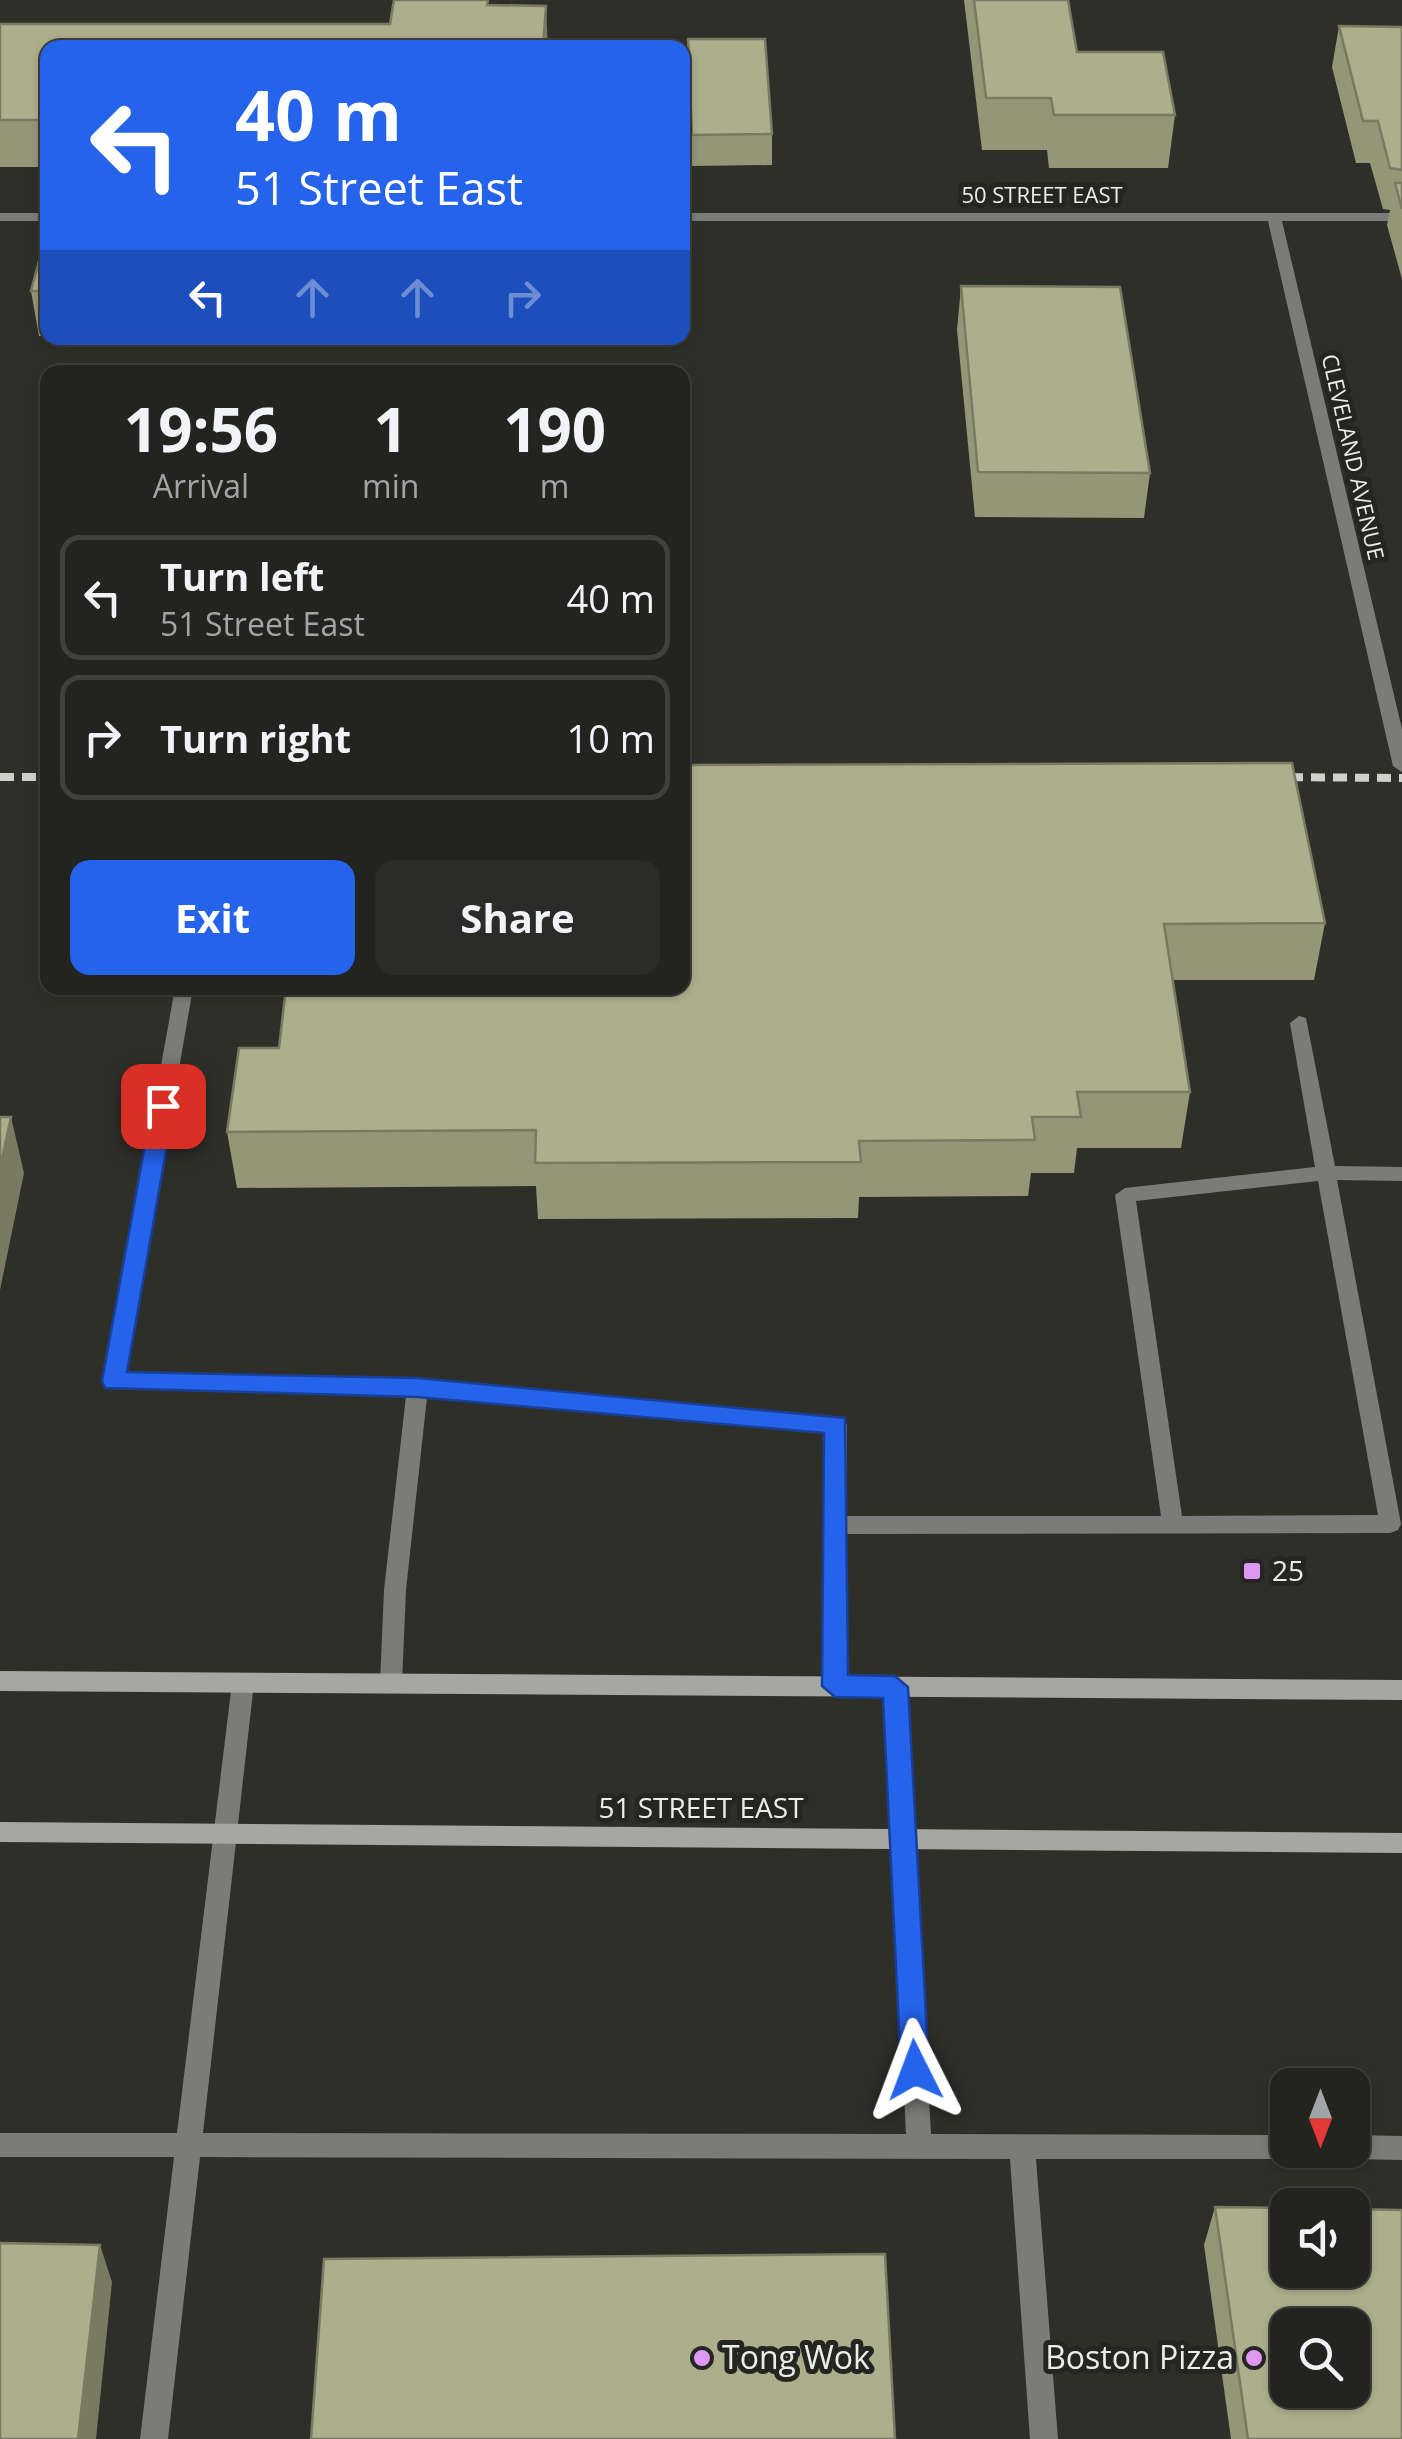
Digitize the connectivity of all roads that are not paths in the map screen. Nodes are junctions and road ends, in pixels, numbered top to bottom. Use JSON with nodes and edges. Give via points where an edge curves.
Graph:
{"nodes":[{"id":1,"x":0,"y":217,"type":"edge"},
{"id":2,"x":40,"y":217,"type":"edge"},
{"id":3,"x":1402,"y":217,"type":"edge"},
{"id":4,"x":690,"y":218,"type":"edge"},
{"id":5,"x":1274,"y":218,"type":"junction"},
{"id":6,"x":1402,"y":766,"type":"edge"},
{"id":7,"x":183,"y":995,"type":"edge"},
{"id":8,"x":1299,"y":1022,"type":"dead end"},
{"id":9,"x":1326,"y":1173,"type":"junction"},
{"id":10,"x":1402,"y":1174,"type":"edge"},
{"id":11,"x":417,"y":1388,"type":"junction"},
{"id":12,"x":835,"y":1525,"type":"junction"},
{"id":13,"x":1173,"y":1525,"type":"junction"},
{"id":14,"x":0,"y":1682,"type":"edge"},
{"id":15,"x":243,"y":1683,"type":"junction"},
{"id":16,"x":391,"y":1683,"type":"junction"},
{"id":17,"x":835,"y":1686,"type":"junction"},
{"id":18,"x":895,"y":1687,"type":"junction"},
{"id":19,"x":1402,"y":1690,"type":"edge"},
{"id":20,"x":0,"y":1832,"type":"edge"},
{"id":21,"x":224,"y":1834,"type":"junction"},
{"id":22,"x":903,"y":1840,"type":"junction"},
{"id":23,"x":1402,"y":1843,"type":"edge"},
{"id":24,"x":0,"y":2145,"type":"edge"},
{"id":25,"x":187,"y":2146,"type":"junction"},
{"id":26,"x":919,"y":2147,"type":"junction"},
{"id":27,"x":1022,"y":2147,"type":"junction"},
{"id":28,"x":1270,"y":2147,"type":"edge"},
{"id":29,"x":1370,"y":2148,"type":"edge"},
{"id":30,"x":1402,"y":2148,"type":"edge"},
{"id":31,"x":154,"y":2439,"type":"edge"},
{"id":32,"x":1044,"y":2439,"type":"edge"}],
"edges":[{"from":1,"to":2,"type":"street"},
{"from":3,"to":5,"type":"street","name":"50 STREET EAST"},
{"from":4,"to":5,"type":"street","name":"50 STREET EAST"},
{"from":5,"to":6,"type":"street","name":"CLEVELAND AVENUE"},
{"from":7,"to":11,"type":"street","via":[[114,1381]]},
{"from":8,"to":9,"type":"street"},
{"from":9,"to":10,"type":"street"},
{"from":9,"to":13,"type":"street","via":[[1126,1196]]},
{"from":9,"to":13,"type":"street","via":[[1390,1524]]},
{"from":11,"to":12,"type":"street","via":[[836,1425]]},
{"from":11,"to":16,"type":"street","via":[[394,1590]]},
{"from":12,"to":13,"type":"street"},
{"from":12,"to":17,"type":"street"},
{"from":14,"to":15,"type":"main road"},
{"from":15,"to":16,"type":"main road"},
{"from":15,"to":21,"type":"street"},
{"from":16,"to":17,"type":"main road"},
{"from":17,"to":18,"type":"main road"},
{"from":18,"to":19,"type":"main road"},
{"from":18,"to":22,"type":"street"},
{"from":20,"to":21,"type":"main road","name":"51 STREET EAST"},
{"from":21,"to":22,"type":"main road","name":"51 STREET EAST"},
{"from":21,"to":25,"type":"street"},
{"from":22,"to":23,"type":"main road","name":"51 STREET EAST"},
{"from":22,"to":26,"type":"street"},
{"from":24,"to":25,"type":"street"},
{"from":25,"to":26,"type":"street"},
{"from":25,"to":31,"type":"street"},
{"from":26,"to":27,"type":"street"},
{"from":27,"to":28,"type":"street"},
{"from":27,"to":32,"type":"street"},
{"from":29,"to":30,"type":"street"}]}
